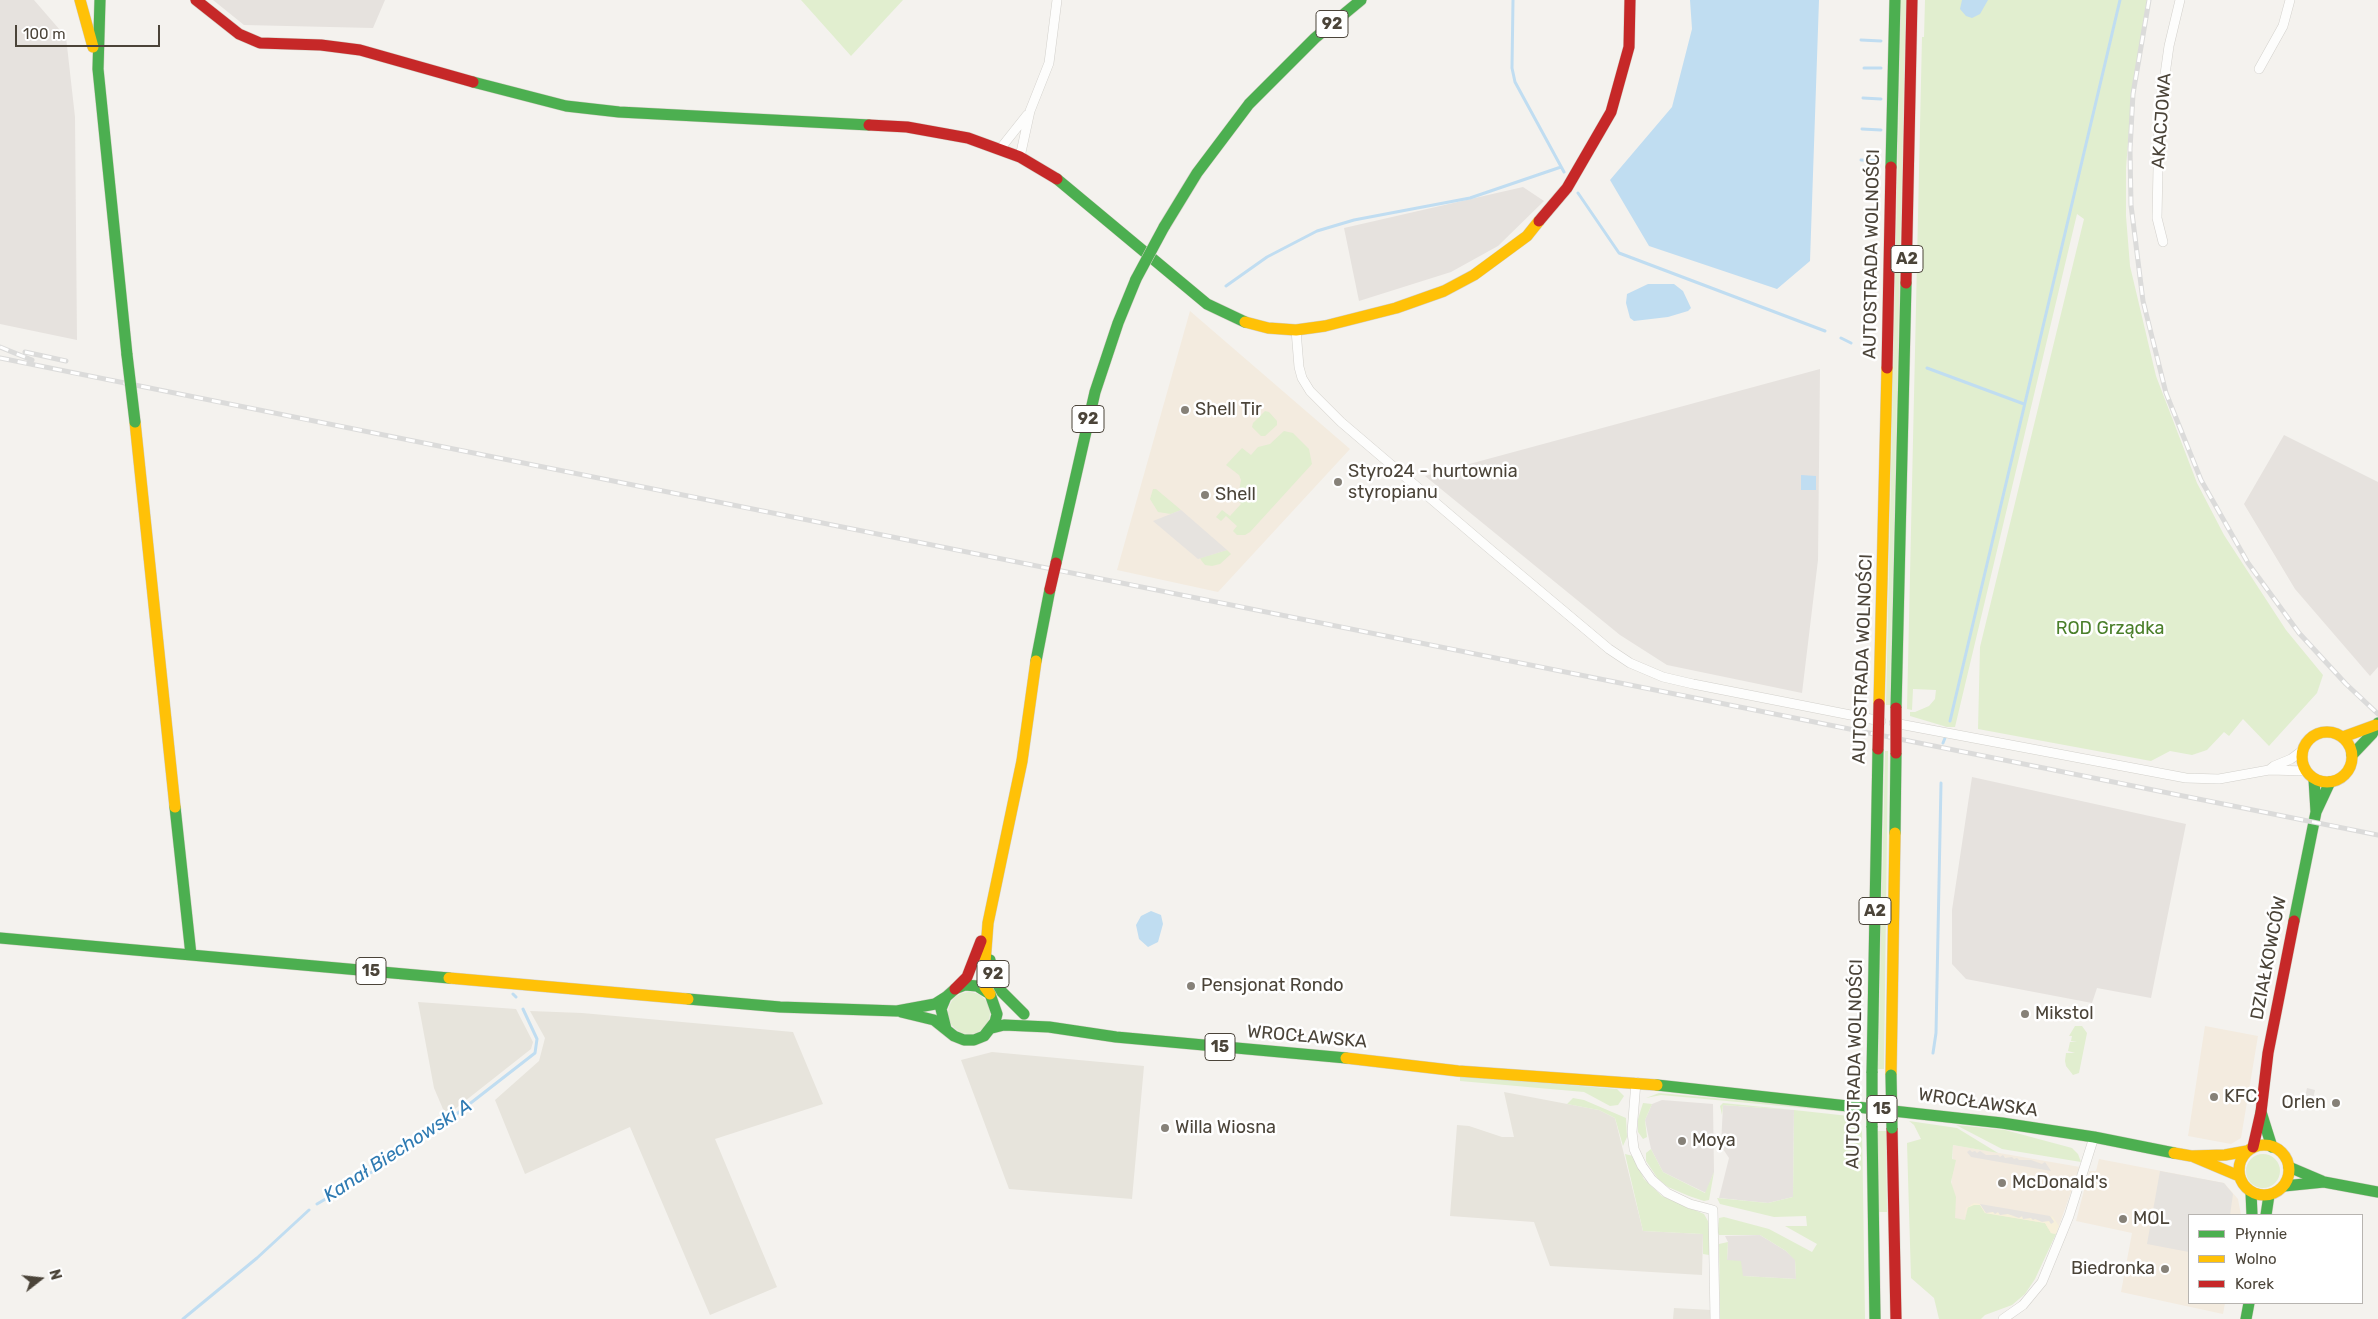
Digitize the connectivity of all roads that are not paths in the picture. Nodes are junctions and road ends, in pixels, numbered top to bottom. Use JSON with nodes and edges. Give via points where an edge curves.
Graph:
{"nodes":[{"id":1,"x":80,"y":0,"type":"edge"},
{"id":2,"x":100,"y":0,"type":"edge"},
{"id":3,"x":196,"y":0,"type":"edge"},
{"id":4,"x":1057,"y":0,"type":"edge"},
{"id":5,"x":1361,"y":0,"type":"edge"},
{"id":6,"x":1630,"y":0,"type":"edge"},
{"id":7,"x":1895,"y":0,"type":"edge"},
{"id":8,"x":1912,"y":0,"type":"edge"},
{"id":9,"x":2180,"y":0,"type":"edge"},
{"id":10,"x":2290,"y":0,"type":"edge"},
{"id":11,"x":98,"y":69,"type":"junction"},
{"id":12,"x":2259,"y":69,"type":"dead end"},
{"id":13,"x":1030,"y":110,"type":"junction"},
{"id":14,"x":1000,"y":149,"type":"junction"},
{"id":15,"x":1020,"y":157,"type":"junction"},
{"id":16,"x":2163,"y":242,"type":"dead end"},
{"id":17,"x":1296,"y":330,"type":"junction"},
{"id":18,"x":2377,"y":724,"type":"edge"},
{"id":19,"x":2343,"y":737,"type":"junction"},
{"id":20,"x":2303,"y":750,"type":"junction"},
{"id":21,"x":2352,"y":755,"type":"junction"},
{"id":22,"x":2269,"y":770,"type":"junction"},
{"id":23,"x":2311,"y":775,"type":"junction"},
{"id":24,"x":2330,"y":782,"type":"junction"},
{"id":25,"x":2316,"y":812,"type":"junction"},
{"id":26,"x":988,"y":923,"type":"junction"},
{"id":27,"x":0,"y":938,"type":"edge"},
{"id":28,"x":191,"y":955,"type":"junction"},
{"id":29,"x":955,"y":988,"type":"junction"},
{"id":30,"x":946,"y":997,"type":"junction"},
{"id":31,"x":992,"y":998,"type":"junction"},
{"id":32,"x":897,"y":1010,"type":"junction"},
{"id":33,"x":1024,"y":1014,"type":"junction"},
{"id":34,"x":1049,"y":1027,"type":"junction"},
{"id":35,"x":992,"y":1028,"type":"junction"},
{"id":36,"x":946,"y":1029,"type":"junction"},
{"id":37,"x":1636,"y":1082,"type":"junction"},
{"id":38,"x":2261,"y":1112,"type":"junction"},
{"id":39,"x":2094,"y":1137,"type":"junction"},
{"id":40,"x":2272,"y":1147,"type":"junction"},
{"id":41,"x":2250,"y":1149,"type":"junction"},
{"id":42,"x":2191,"y":1156,"type":"junction"},
{"id":43,"x":2289,"y":1167,"type":"junction"},
{"id":44,"x":2239,"y":1176,"type":"junction"},
{"id":45,"x":2324,"y":1182,"type":"junction"},
{"id":46,"x":2284,"y":1186,"type":"junction"},
{"id":47,"x":2251,"y":1192,"type":"junction"},
{"id":48,"x":2378,"y":1192,"type":"edge"},
{"id":49,"x":2269,"y":1195,"type":"junction"},
{"id":50,"x":2252,"y":1214,"type":"edge"},
{"id":51,"x":2266,"y":1214,"type":"edge"},
{"id":52,"x":2249,"y":1304,"type":"edge"},
{"id":53,"x":1715,"y":1319,"type":"edge"},
{"id":54,"x":1875,"y":1319,"type":"edge"},
{"id":55,"x":1896,"y":1319,"type":"edge"},
{"id":56,"x":2003,"y":1319,"type":"edge"},
{"id":57,"x":2246,"y":1319,"type":"edge"}],
"edges":[{"from":1,"to":11,"type":"main road"},
{"from":2,"to":11,"type":"main road"},
{"from":3,"to":14,"type":"main road","via":[[239,34],[260,44],[360,50],[566,106],[619,112],[907,127],[948,132]]},
{"from":4,"to":13,"type":"street","via":[[1049,63]]},
{"from":5,"to":26,"type":"main road","number":"92","bridge":true,"via":[[1315,38],[1250,104],[1206,160],[1164,227],[1136,279],[1118,323],[1095,392],[1050,590],[1022,761]]},
{"from":6,"to":17,"type":"main road","via":[[1628,47],[1611,112],[1567,188],[1526,236],[1474,275],[1444,291],[1396,308]]},
{"from":7,"to":54,"type":"main road","name":"AUTOSTRADA WOLNOŚCI","number":"A2","bridge":true,"via":[[1872,1073]]},
{"from":8,"to":55,"type":"main road","name":"AUTOSTRADA WOLNOŚCI","number":"A2","bridge":true,"via":[[1891,1075]]},
{"from":9,"to":16,"type":"street","name":"AKACJOWA","via":[[2169,46],[2159,117],[2156,218]]},
{"from":10,"to":12,"type":"street","via":[[2283,26]]},
{"from":11,"to":28,"type":"main road","bridge":true},
{"from":13,"to":14,"type":"street"},
{"from":13,"to":15,"type":"street"},
{"from":14,"to":15,"type":"main road"},
{"from":15,"to":17,"type":"main road","via":[[1063,182],[1207,304],[1240,321]]},
{"from":17,"to":22,"type":"street","via":[[1302,378],[1310,391],[1341,422],[1609,649],[1638,667],[1729,692],[2186,778],[2219,779]]},
{"from":18,"to":19,"type":"main road"},
{"from":18,"to":21,"type":"main road"},
{"from":19,"to":20,"type":"main road","via":[[2319,733]]},
{"from":19,"to":21,"type":"main road"},
{"from":20,"to":22,"type":"street"},
{"from":20,"to":23,"type":"main road","via":[[2302,758]]},
{"from":21,"to":24,"type":"main road","via":[[2345,775]]},
{"from":22,"to":23,"type":"street"},
{"from":23,"to":24,"type":"main road"},
{"from":23,"to":25,"type":"main road","name":"DZIAŁKOWCÓW"},
{"from":24,"to":25,"type":"main road","name":"DZIAŁKOWCÓW"},
{"from":25,"to":38,"type":"main road","name":"DZIAŁKOWCÓW","via":[[2267,1061]]},
{"from":26,"to":29,"type":"main road","number":"92","via":[[967,978]]},
{"from":26,"to":31,"type":"main road","number":"92","via":[[984,976]]},
{"from":26,"to":33,"type":"main road","number":"92","via":[[994,979],[1004,996]]},
{"from":27,"to":28,"type":"main road","number":"15"},
{"from":28,"to":32,"type":"main road","number":"15","via":[[780,1007]]},
{"from":29,"to":30,"type":"main road","number":"15"},
{"from":29,"to":31,"type":"main road","number":"15","via":[[977,986]]},
{"from":30,"to":32,"type":"main road","number":"15","via":[[935,1004]]},
{"from":30,"to":36,"type":"main road","via":[[941,1008]]},
{"from":31,"to":33,"type":"main road","name":"WROCŁAWSKA","number":"15","via":[[1002,1008]]},
{"from":31,"to":35,"type":"main road","via":[[997,1014]]},
{"from":32,"to":36,"type":"main road","number":"15","via":[[934,1020]]},
{"from":33,"to":34,"type":"main road","name":"WROCŁAWSKA","number":"15"},
{"from":34,"to":35,"type":"main road","name":"WROCŁAWSKA","number":"15","via":[[1004,1025]]},
{"from":34,"to":37,"type":"main road","name":"WROCŁAWSKA","number":"15","via":[[1126,1038],[1385,1062],[1459,1061],[1549,1068]]},
{"from":35,"to":36,"type":"main road","number":"15","via":[[974,1040],[964,1040]]},
{"from":37,"to":39,"type":"main road","name":"WROCŁAWSKA","number":"15","via":[[1947,1116]]},
{"from":37,"to":53,"type":"street","via":[[1632,1132],[1634,1149],[1642,1166],[1667,1193],[1713,1210]]},
{"from":38,"to":40,"type":"main road","name":"DZIAŁKOWCÓW"},
{"from":38,"to":41,"type":"main road","name":"DZIAŁKOWCÓW"},
{"from":39,"to":42,"type":"main road","name":"WROCŁAWSKA","number":"15"},
{"from":39,"to":56,"type":"street","via":[[2069,1216],[2042,1282],[2023,1305]]},
{"from":40,"to":41,"type":"main road","number":"15","via":[[2260,1145]]},
{"from":40,"to":43,"type":"main road","via":[[2282,1153]]},
{"from":41,"to":42,"type":"main road","name":"WROCŁAWSKA","number":"15","via":[[2225,1155]]},
{"from":41,"to":44,"type":"main road","via":[[2239,1163]]},
{"from":42,"to":44,"type":"main road","name":"WROCŁAWSKA","number":"15"},
{"from":43,"to":45,"type":"main road"},
{"from":43,"to":46,"type":"main road"},
{"from":44,"to":47,"type":"main road","via":[[2241,1183]]},
{"from":45,"to":46,"type":"main road"},
{"from":45,"to":48,"type":"main road"},
{"from":46,"to":49,"type":"main road"},
{"from":47,"to":49,"type":"main road"},
{"from":47,"to":50,"type":"main road"},
{"from":49,"to":51,"type":"main road"},
{"from":52,"to":57,"type":"main road"}]}
